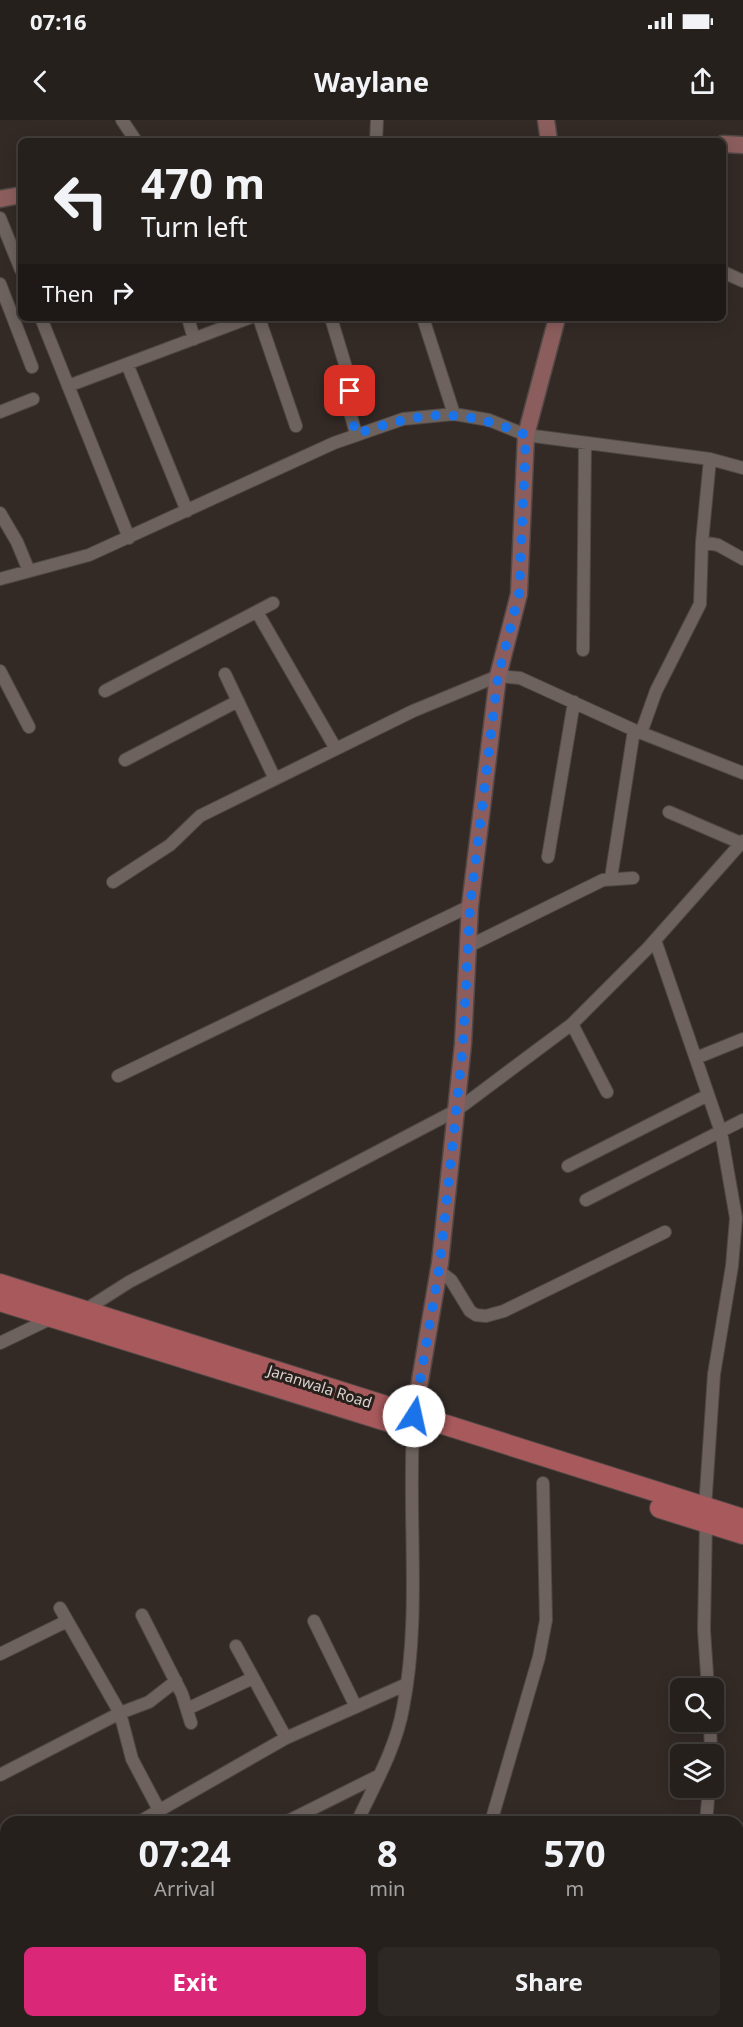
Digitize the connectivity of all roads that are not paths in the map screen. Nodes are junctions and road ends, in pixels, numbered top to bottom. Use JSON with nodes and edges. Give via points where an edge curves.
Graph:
{"nodes":[{"id":1,"x":122,"y":120,"type":"edge"},
{"id":2,"x":377,"y":120,"type":"edge"},
{"id":3,"x":546,"y":120,"type":"edge"},
{"id":4,"x":134,"y":138,"type":"edge"},
{"id":5,"x":376,"y":138,"type":"edge"},
{"id":6,"x":549,"y":138,"type":"edge"},
{"id":7,"x":726,"y":144,"type":"edge"},
{"id":8,"x":743,"y":145,"type":"edge"},
{"id":9,"x":18,"y":196,"type":"edge"},
{"id":10,"x":0,"y":199,"type":"edge"},
{"id":11,"x":0,"y":218,"type":"edge"},
{"id":12,"x":18,"y":263,"type":"edge"},
{"id":13,"x":726,"y":273,"type":"edge"},
{"id":14,"x":743,"y":281,"type":"edge"},
{"id":15,"x":0,"y":284,"type":"edge"},
{"id":16,"x":41,"y":321,"type":"edge"},
{"id":17,"x":189,"y":321,"type":"edge"},
{"id":18,"x":241,"y":321,"type":"edge"},
{"id":19,"x":260,"y":321,"type":"edge"},
{"id":20,"x":332,"y":321,"type":"edge"},
{"id":21,"x":424,"y":321,"type":"edge"},
{"id":22,"x":556,"y":321,"type":"edge"},
{"id":23,"x":194,"y":339,"type":"junction"},
{"id":24,"x":127,"y":364,"type":"junction"},
{"id":25,"x":32,"y":367,"type":"dead end"},
{"id":26,"x":68,"y":386,"type":"junction"},
{"id":27,"x":33,"y":399,"type":"dead end"},
{"id":28,"x":0,"y":412,"type":"edge"},
{"id":29,"x":454,"y":414,"type":"junction"},
{"id":30,"x":296,"y":426,"type":"dead end"},
{"id":31,"x":356,"y":434,"type":"junction"},
{"id":32,"x":526,"y":435,"type":"junction"},
{"id":33,"x":585,"y":444,"type":"junction"},
{"id":34,"x":710,"y":459,"type":"junction"},
{"id":35,"x":743,"y":468,"type":"edge"},
{"id":36,"x":187,"y":511,"type":"junction"},
{"id":37,"x":0,"y":513,"type":"edge"},
{"id":38,"x":129,"y":538,"type":"junction"},
{"id":39,"x":702,"y":542,"type":"junction"},
{"id":40,"x":743,"y":559,"type":"edge"},
{"id":41,"x":29,"y":571,"type":"junction"},
{"id":42,"x":0,"y":579,"type":"edge"},
{"id":43,"x":273,"y":603,"type":"dead end"},
{"id":44,"x":257,"y":612,"type":"junction"},
{"id":45,"x":583,"y":650,"type":"dead end"},
{"id":46,"x":0,"y":671,"type":"edge"},
{"id":47,"x":225,"y":674,"type":"dead end"},
{"id":48,"x":498,"y":676,"type":"junction"},
{"id":49,"x":105,"y":691,"type":"dead end"},
{"id":50,"x":238,"y":701,"type":"junction"},
{"id":51,"x":574,"y":702,"type":"junction"},
{"id":52,"x":29,"y":727,"type":"dead end"},
{"id":53,"x":638,"y":731,"type":"junction"},
{"id":54,"x":336,"y":749,"type":"junction"},
{"id":55,"x":125,"y":760,"type":"dead end"},
{"id":56,"x":743,"y":773,"type":"edge"},
{"id":57,"x":276,"y":779,"type":"junction"},
{"id":58,"x":669,"y":812,"type":"dead end"},
{"id":59,"x":742,"y":843,"type":"edge"},
{"id":60,"x":548,"y":857,"type":"dead end"},
{"id":61,"x":611,"y":878,"type":"junction"},
{"id":62,"x":633,"y":878,"type":"dead end"},
{"id":63,"x":113,"y":882,"type":"dead end"},
{"id":64,"x":470,"y":906,"type":"junction"},
{"id":65,"x":655,"y":940,"type":"junction"},
{"id":66,"x":468,"y":946,"type":"junction"},
{"id":67,"x":572,"y":1024,"type":"junction"},
{"id":68,"x":743,"y":1039,"type":"edge"},
{"id":69,"x":696,"y":1058,"type":"junction"},
{"id":70,"x":118,"y":1076,"type":"dead end"},
{"id":71,"x":607,"y":1092,"type":"dead end"},
{"id":72,"x":708,"y":1095,"type":"junction"},
{"id":73,"x":457,"y":1110,"type":"junction"},
{"id":74,"x":743,"y":1120,"type":"edge"},
{"id":75,"x":721,"y":1132,"type":"junction"},
{"id":76,"x":568,"y":1166,"type":"dead end"},
{"id":77,"x":586,"y":1200,"type":"dead end"},
{"id":78,"x":740,"y":1216,"type":"edge"},
{"id":79,"x":665,"y":1232,"type":"dead end"},
{"id":80,"x":439,"y":1271,"type":"junction"},
{"id":81,"x":0,"y":1284,"type":"edge"},
{"id":82,"x":0,"y":1301,"type":"edge"},
{"id":83,"x":85,"y":1310,"type":"junction"},
{"id":84,"x":54,"y":1317,"type":"junction"},
{"id":85,"x":0,"y":1343,"type":"edge"},
{"id":86,"x":414,"y":1423,"type":"junction"},
{"id":87,"x":543,"y":1483,"type":"dead end"},
{"id":88,"x":705,"y":1515,"type":"junction"},
{"id":89,"x":743,"y":1519,"type":"edge"},
{"id":90,"x":743,"y":1534,"type":"edge"},
{"id":91,"x":60,"y":1608,"type":"dead end"},
{"id":92,"x":142,"y":1615,"type":"dead end"},
{"id":93,"x":68,"y":1621,"type":"junction"},
{"id":94,"x":314,"y":1621,"type":"dead end"},
{"id":95,"x":236,"y":1646,"type":"dead end"},
{"id":96,"x":0,"y":1654,"type":"edge"},
{"id":97,"x":254,"y":1678,"type":"junction"},
{"id":98,"x":707,"y":1678,"type":"edge"},
{"id":99,"x":176,"y":1681,"type":"junction"},
{"id":100,"x":407,"y":1684,"type":"junction"},
{"id":101,"x":357,"y":1707,"type":"junction"},
{"id":102,"x":188,"y":1709,"type":"junction"},
{"id":103,"x":120,"y":1713,"type":"junction"},
{"id":104,"x":191,"y":1723,"type":"dead end"},
{"id":105,"x":285,"y":1738,"type":"junction"},
{"id":106,"x":0,"y":1775,"type":"edge"},
{"id":107,"x":378,"y":1776,"type":"junction"},
{"id":108,"x":708,"y":1798,"type":"edge"},
{"id":109,"x":159,"y":1810,"type":"junction"},
{"id":110,"x":149,"y":1816,"type":"edge"},
{"id":111,"x":298,"y":1816,"type":"edge"},
{"id":112,"x":360,"y":1816,"type":"edge"},
{"id":113,"x":493,"y":1816,"type":"edge"},
{"id":114,"x":707,"y":1816,"type":"edge"}],
"edges":[{"from":1,"to":4,"type":"street"},
{"from":2,"to":5,"type":"street"},
{"from":3,"to":6,"type":"street"},
{"from":7,"to":8,"type":"street"},
{"from":9,"to":10,"type":"street"},
{"from":11,"to":12,"type":"street"},
{"from":13,"to":14,"type":"street"},
{"from":15,"to":25,"type":"street"},
{"from":16,"to":26,"type":"street"},
{"from":17,"to":23,"type":"street"},
{"from":18,"to":23,"type":"street"},
{"from":19,"to":30,"type":"street"},
{"from":20,"to":31,"type":"street","via":[[351,384],[348,405]]},
{"from":21,"to":29,"type":"street"},
{"from":22,"to":32,"type":"street"},
{"from":23,"to":24,"type":"street"},
{"from":24,"to":26,"type":"street"},
{"from":24,"to":36,"type":"street"},
{"from":26,"to":38,"type":"street"},
{"from":27,"to":28,"type":"street"},
{"from":29,"to":31,"type":"street","via":[[403,419]]},
{"from":29,"to":32,"type":"street","via":[[489,420]]},
{"from":31,"to":36,"type":"street"},
{"from":32,"to":33,"type":"street"},
{"from":32,"to":48,"type":"street","via":[[519,594]]},
{"from":33,"to":34,"type":"street"},
{"from":33,"to":45,"type":"street"},
{"from":34,"to":35,"type":"street"},
{"from":34,"to":39,"type":"street"},
{"from":36,"to":38,"type":"street"},
{"from":37,"to":41,"type":"street"},
{"from":38,"to":41,"type":"street","via":[[89,555]]},
{"from":39,"to":40,"type":"street","via":[[718,545]]},
{"from":39,"to":53,"type":"street","via":[[700,604]]},
{"from":41,"to":42,"type":"street"},
{"from":43,"to":44,"type":"street"},
{"from":44,"to":49,"type":"street"},
{"from":44,"to":54,"type":"street"},
{"from":46,"to":52,"type":"street"},
{"from":47,"to":50,"type":"street"},
{"from":48,"to":51,"type":"street","via":[[520,678]]},
{"from":48,"to":54,"type":"street","via":[[413,711]]},
{"from":48,"to":64,"type":"street"},
{"from":50,"to":55,"type":"street"},
{"from":50,"to":57,"type":"street"},
{"from":51,"to":53,"type":"street"},
{"from":51,"to":60,"type":"street"},
{"from":53,"to":56,"type":"street"},
{"from":53,"to":61,"type":"street"},
{"from":54,"to":57,"type":"street"},
{"from":57,"to":63,"type":"street","via":[[200,816],[170,845]]},
{"from":58,"to":59,"type":"street"},
{"from":59,"to":65,"type":"street"},
{"from":61,"to":62,"type":"street"},
{"from":61,"to":66,"type":"street"},
{"from":64,"to":66,"type":"street"},
{"from":64,"to":70,"type":"street"},
{"from":65,"to":67,"type":"street"},
{"from":65,"to":69,"type":"street"},
{"from":66,"to":73,"type":"street"},
{"from":67,"to":71,"type":"street"},
{"from":67,"to":73,"type":"street"},
{"from":68,"to":69,"type":"street"},
{"from":69,"to":72,"type":"street"},
{"from":72,"to":75,"type":"street"},
{"from":72,"to":76,"type":"street"},
{"from":73,"to":80,"type":"street"},
{"from":73,"to":83,"type":"street","via":[[129,1282]]},
{"from":74,"to":75,"type":"street"},
{"from":75,"to":77,"type":"street"},
{"from":75,"to":78,"type":"street"},
{"from":78,"to":88,"type":"street","via":[[714,1374]]},
{"from":79,"to":80,"type":"street","via":[[504,1311],[486,1316],[470,1311],[460,1292]]},
{"from":80,"to":86,"type":"street"},
{"from":81,"to":83,"type":"main road","name":"Jaranwala Road"},
{"from":82,"to":84,"type":"main road","name":"Jaranwala Road"},
{"from":83,"to":86,"type":"main road","name":"Jaranwala Road"},
{"from":84,"to":85,"type":"street"},
{"from":84,"to":86,"type":"main road","name":"Jaranwala Road"},
{"from":86,"to":88,"type":"main road","name":"Jaranwala Road"},
{"from":86,"to":100,"type":"street","via":[[412,1614]]},
{"from":87,"to":113,"type":"street","via":[[546,1620]]},
{"from":88,"to":89,"type":"main road","name":"Jaranwala Road"},
{"from":88,"to":90,"type":"main road","name":"Jaranwala Road"},
{"from":88,"to":98,"type":"street"},
{"from":91,"to":93,"type":"street"},
{"from":92,"to":99,"type":"street"},
{"from":93,"to":96,"type":"street"},
{"from":93,"to":103,"type":"street"},
{"from":94,"to":101,"type":"street"},
{"from":95,"to":97,"type":"street"},
{"from":97,"to":102,"type":"street"},
{"from":97,"to":105,"type":"street"},
{"from":99,"to":102,"type":"street"},
{"from":99,"to":103,"type":"street","via":[[149,1702]]},
{"from":100,"to":101,"type":"street"},
{"from":100,"to":107,"type":"street","via":[[403,1711]]},
{"from":101,"to":105,"type":"street"},
{"from":102,"to":104,"type":"street"},
{"from":103,"to":106,"type":"street"},
{"from":103,"to":109,"type":"street","via":[[132,1759]]},
{"from":105,"to":109,"type":"street"},
{"from":107,"to":111,"type":"street"},
{"from":107,"to":112,"type":"street"},
{"from":108,"to":114,"type":"street"},
{"from":109,"to":110,"type":"street"}]}
